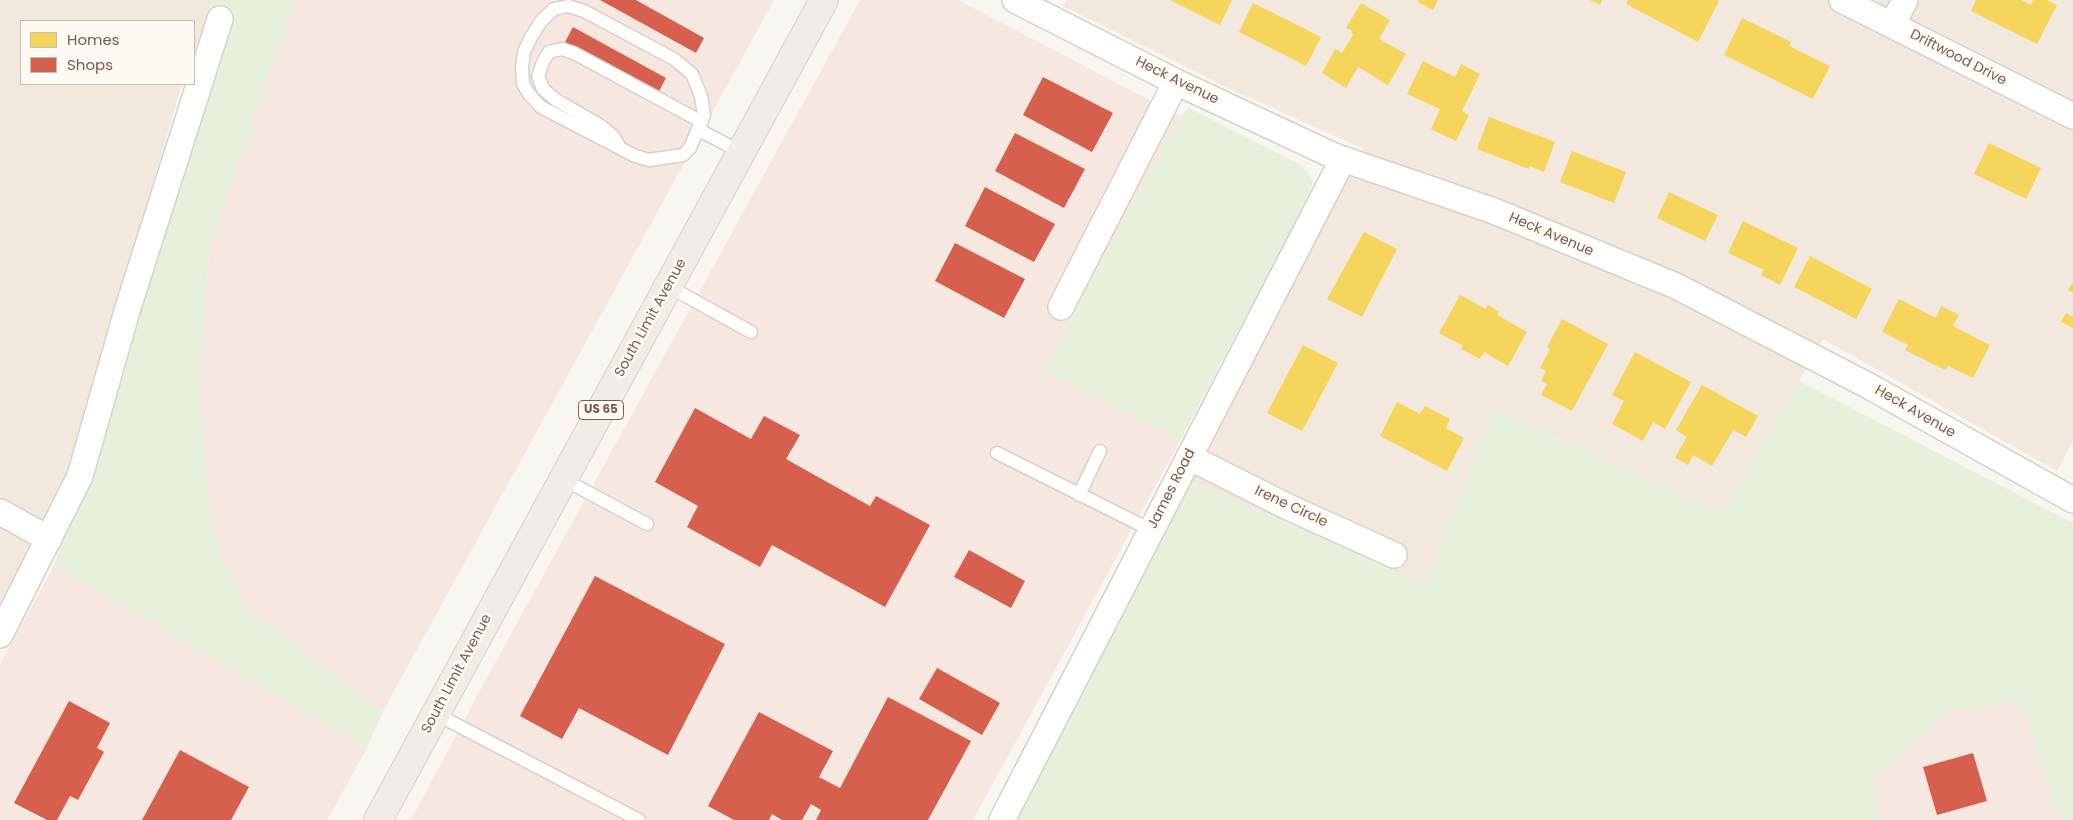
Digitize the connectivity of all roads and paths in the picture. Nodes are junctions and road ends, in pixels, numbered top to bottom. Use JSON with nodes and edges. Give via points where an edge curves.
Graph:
{"nodes":[{"id":1,"x":824,"y":0,"type":"edge"},
{"id":2,"x":1016,"y":0,"type":"edge"},
{"id":3,"x":1842,"y":0,"type":"edge"},
{"id":4,"x":1905,"y":0,"type":"edge"},
{"id":5,"x":220,"y":19,"type":"dead end"},
{"id":6,"x":1892,"y":25,"type":"junction"},
{"id":7,"x":1176,"y":82,"type":"junction"},
{"id":8,"x":2073,"y":116,"type":"edge"},
{"id":9,"x":701,"y":126,"type":"junction"},
{"id":10,"x":621,"y":149,"type":"junction"},
{"id":11,"x":741,"y":152,"type":"junction"},
{"id":12,"x":1343,"y":159,"type":"junction"},
{"id":13,"x":668,"y":286,"type":"junction"},
{"id":14,"x":1062,"y":306,"type":"dead end"},
{"id":15,"x":751,"y":332,"type":"dead end"},
{"id":16,"x":1100,"y":451,"type":"dead end"},
{"id":17,"x":997,"y":453,"type":"dead end"},
{"id":18,"x":1189,"y":457,"type":"junction"},
{"id":19,"x":563,"y":479,"type":"junction"},
{"id":20,"x":1079,"y":495,"type":"junction"},
{"id":21,"x":2073,"y":500,"type":"edge"},
{"id":22,"x":0,"y":512,"type":"edge"},
{"id":23,"x":647,"y":524,"type":"dead end"},
{"id":24,"x":1151,"y":530,"type":"junction"},
{"id":25,"x":49,"y":539,"type":"junction"},
{"id":26,"x":1394,"y":555,"type":"dead end"},
{"id":27,"x":0,"y":634,"type":"edge"},
{"id":28,"x":436,"y":714,"type":"junction"},
{"id":29,"x":378,"y":820,"type":"edge"},
{"id":30,"x":639,"y":820,"type":"edge"},
{"id":31,"x":1002,"y":820,"type":"edge"}],
"edges":[{"from":1,"to":11,"type":"highway","name":"South Limit Avenue","number":"US 65"},
{"from":2,"to":7,"type":"street","name":"Heck Avenue"},
{"from":3,"to":6,"type":"street","name":"Driftwood Drive"},
{"from":4,"to":6,"type":"street"},
{"from":5,"to":25,"type":"street","via":[[127,311],[80,476]]},
{"from":6,"to":8,"type":"street","name":"Driftwood Drive"},
{"from":7,"to":12,"type":"street","name":"Heck Avenue"},
{"from":7,"to":14,"type":"street"},
{"from":9,"to":10,"type":"lane","via":[[683,156],[649,160]]},
{"from":9,"to":10,"type":"lane","via":[[574,53],[562,49],[550,52],[538,76],[543,90],[613,136]]},
{"from":9,"to":10,"type":"lane","via":[[704,116],[701,96],[692,74],[674,59],[584,11],[568,6],[554,9],[542,20],[524,52],[523,84],[541,106]]},
{"from":9,"to":11,"type":"lane"},
{"from":11,"to":13,"type":"highway","name":"South Limit Avenue","number":"US 65"},
{"from":12,"to":18,"type":"street","name":"James Road"},
{"from":12,"to":21,"type":"street","name":"Heck Avenue","via":[[1494,211],[1676,286],[1859,381]]},
{"from":13,"to":15,"type":"lane"},
{"from":13,"to":19,"type":"highway","name":"South Limit Avenue","number":"US 65"},
{"from":16,"to":20,"type":"lane"},
{"from":17,"to":20,"type":"lane"},
{"from":18,"to":24,"type":"street","name":"James Road"},
{"from":18,"to":26,"type":"street","name":"Irene Circle"},
{"from":19,"to":23,"type":"lane"},
{"from":19,"to":28,"type":"highway","name":"South Limit Avenue","number":"US 65"},
{"from":20,"to":24,"type":"lane"},
{"from":22,"to":25,"type":"street"},
{"from":24,"to":31,"type":"street","name":"James Road"},
{"from":25,"to":27,"type":"street"},
{"from":28,"to":29,"type":"highway","name":"South Limit Avenue","number":"US 65"},
{"from":28,"to":30,"type":"lane"}]}
